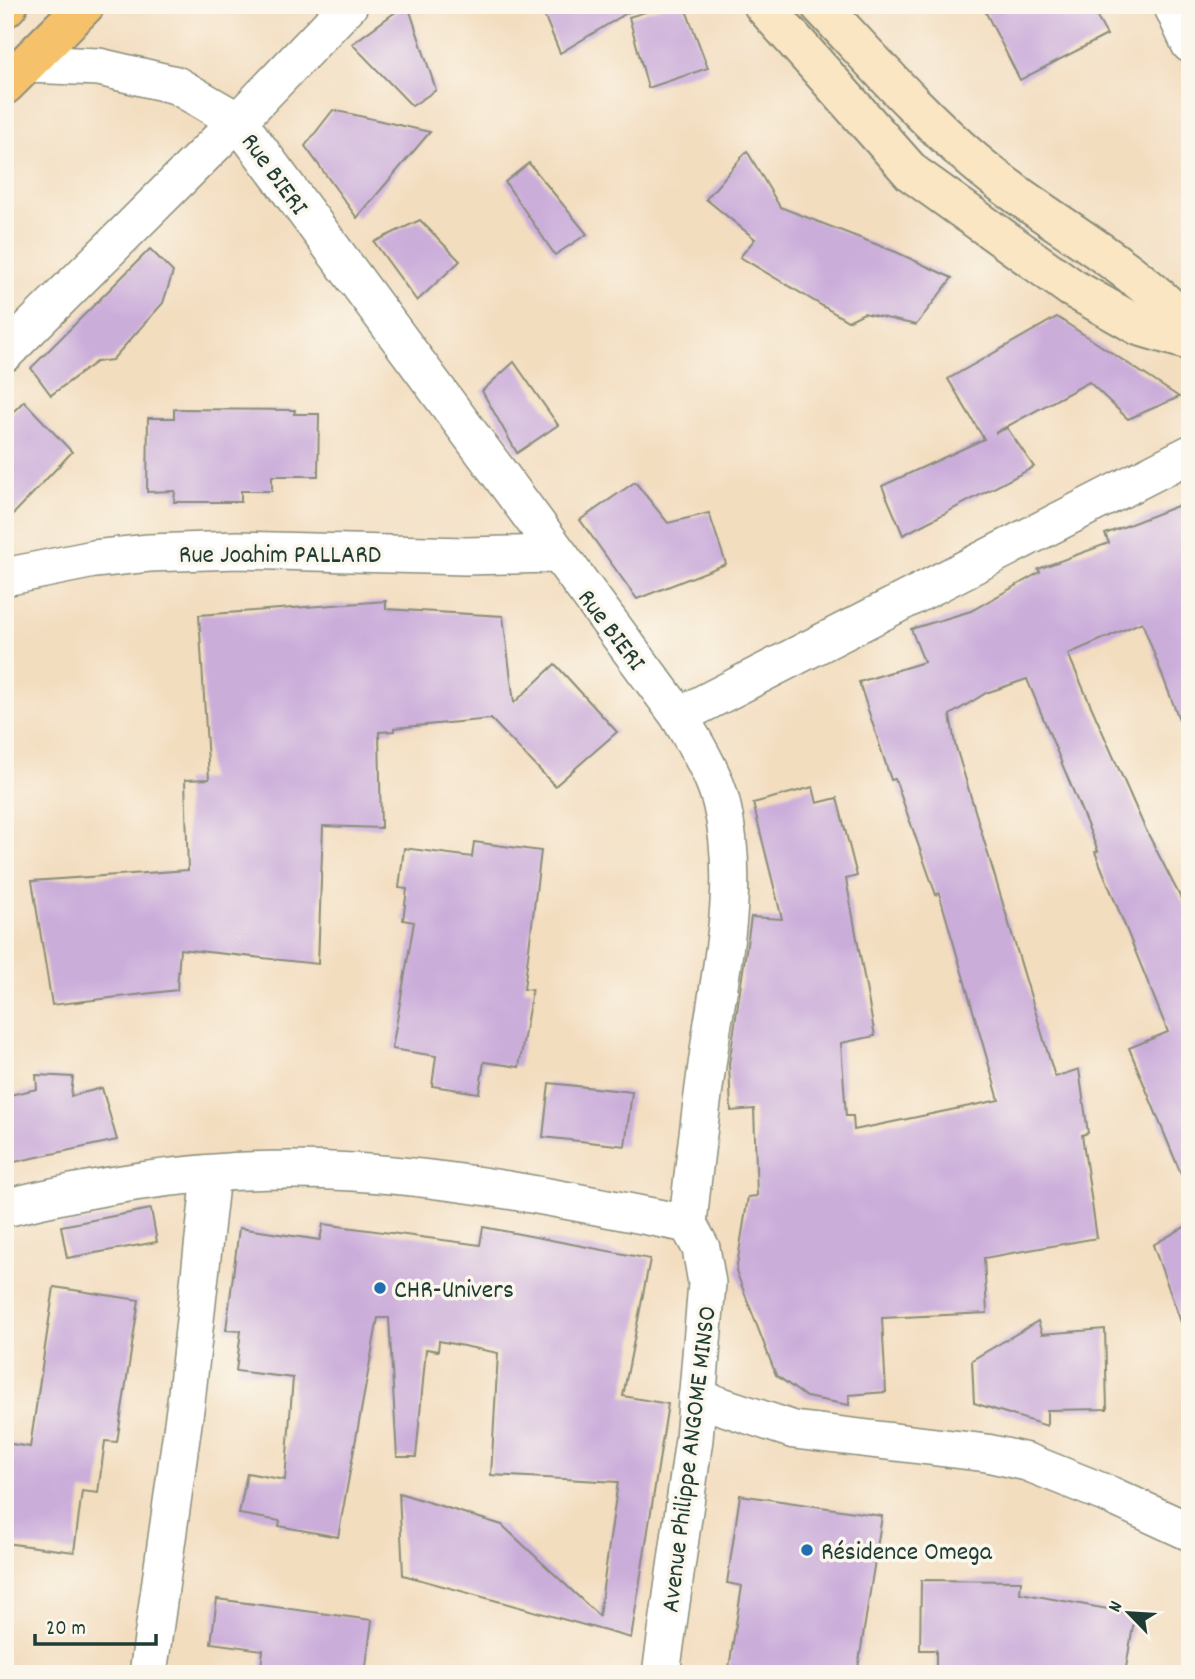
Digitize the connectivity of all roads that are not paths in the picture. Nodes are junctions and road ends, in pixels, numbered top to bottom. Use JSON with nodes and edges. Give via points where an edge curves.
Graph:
{"nodes":[{"id":1,"x":85,"y":5,"type":"edge"},
{"id":2,"x":349,"y":5,"type":"edge"},
{"id":3,"x":763,"y":5,"type":"edge"},
{"id":4,"x":820,"y":5,"type":"edge"},
{"id":5,"x":1172,"y":5,"type":"edge"},
{"id":6,"x":1190,"y":44,"type":"edge"},
{"id":7,"x":16,"y":74,"type":"edge"},
{"id":8,"x":238,"y":121,"type":"junction"},
{"id":9,"x":1190,"y":328,"type":"edge"},
{"id":10,"x":1190,"y":341,"type":"edge"},
{"id":11,"x":5,"y":354,"type":"edge"},
{"id":12,"x":1190,"y":454,"type":"edge"},
{"id":13,"x":556,"y":554,"type":"junction"},
{"id":14,"x":5,"y":577,"type":"edge"},
{"id":15,"x":679,"y":716,"type":"junction"},
{"id":16,"x":211,"y":1175,"type":"junction"},
{"id":17,"x":5,"y":1208,"type":"edge"},
{"id":18,"x":688,"y":1224,"type":"junction"},
{"id":19,"x":697,"y":1398,"type":"junction"},
{"id":20,"x":1190,"y":1532,"type":"edge"},
{"id":21,"x":148,"y":1674,"type":"edge"},
{"id":22,"x":661,"y":1674,"type":"edge"}],
"edges":[{"from":1,"to":7,"type":"highway"},
{"from":2,"to":8,"type":"street"},
{"from":3,"to":10,"type":"main road","via":[[912,173],[1072,288],[1139,326]]},
{"from":4,"to":9,"type":"main road","via":[[975,162],[1110,256],[1163,298]]},
{"from":5,"to":6,"type":"street"},
{"from":7,"to":8,"type":"street","via":[[99,68],[176,85]]},
{"from":8,"to":11,"type":"street"},
{"from":8,"to":13,"type":"street","name":"Rue BIERI"},
{"from":12,"to":15,"type":"street"},
{"from":13,"to":14,"type":"street","name":"Rue Joahim PALLARD","via":[[149,553]]},
{"from":13,"to":15,"type":"street","name":"Rue BIERI"},
{"from":15,"to":18,"type":"street","name":"Rue BIERI","via":[[707,764],[720,801],[731,869]]},
{"from":16,"to":17,"type":"street","via":[[103,1186]]},
{"from":16,"to":18,"type":"street","via":[[351,1171],[533,1192]]},
{"from":16,"to":21,"type":"street","via":[[186,1402]]},
{"from":18,"to":19,"type":"street","name":"Avenue Philippe ANGOME MINSO","via":[[701,1248],[707,1283]]},
{"from":19,"to":20,"type":"street","via":[[794,1430],[988,1453],[1027,1462]]},
{"from":19,"to":22,"type":"street","name":"Avenue Philippe ANGOME MINSO"}]}
